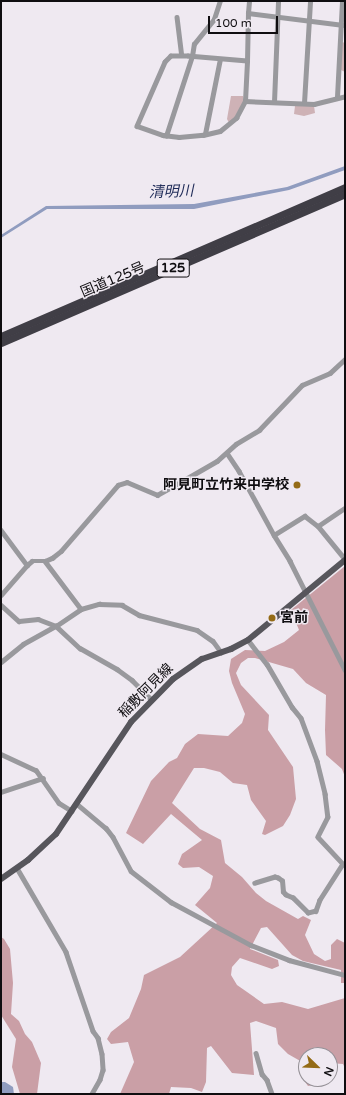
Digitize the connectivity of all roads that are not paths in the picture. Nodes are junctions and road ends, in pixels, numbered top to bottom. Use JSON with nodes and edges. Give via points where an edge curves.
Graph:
{"nodes":[{"id":1,"x":220,"y":1,"type":"edge"},
{"id":2,"x":249,"y":1,"type":"edge"},
{"id":3,"x":278,"y":1,"type":"edge"},
{"id":4,"x":310,"y":1,"type":"edge"},
{"id":5,"x":342,"y":1,"type":"edge"},
{"id":6,"x":248,"y":13,"type":"junction"},
{"id":7,"x":177,"y":17,"type":"dead end"},
{"id":8,"x":277,"y":17,"type":"junction"},
{"id":9,"x":308,"y":21,"type":"junction"},
{"id":10,"x":343,"y":25,"type":"edge"},
{"id":11,"x":182,"y":56,"type":"junction"},
{"id":12,"x":192,"y":56,"type":"junction"},
{"id":13,"x":220,"y":59,"type":"junction"},
{"id":14,"x":247,"y":62,"type":"junction"},
{"id":15,"x":345,"y":96,"type":"edge"},
{"id":16,"x":337,"y":97,"type":"junction"},
{"id":17,"x":246,"y":101,"type":"junction"},
{"id":18,"x":274,"y":102,"type":"junction"},
{"id":19,"x":304,"y":103,"type":"junction"},
{"id":20,"x":205,"y":134,"type":"junction"},
{"id":21,"x":166,"y":136,"type":"junction"},
{"id":22,"x":345,"y":187,"type":"edge"},
{"id":23,"x":345,"y":194,"type":"edge"},
{"id":24,"x":1,"y":336,"type":"edge"},
{"id":25,"x":1,"y":343,"type":"edge"},
{"id":26,"x":345,"y":359,"type":"edge"},
{"id":27,"x":227,"y":453,"type":"junction"},
{"id":28,"x":345,"y":508,"type":"edge"},
{"id":29,"x":318,"y":526,"type":"junction"},
{"id":30,"x":1,"y":530,"type":"edge"},
{"id":31,"x":274,"y":536,"type":"junction"},
{"id":32,"x":345,"y":560,"type":"edge"},
{"id":33,"x":45,"y":561,"type":"junction"},
{"id":34,"x":27,"y":565,"type":"junction"},
{"id":35,"x":305,"y":593,"type":"junction"},
{"id":36,"x":1,"y":595,"type":"edge"},
{"id":37,"x":1,"y":605,"type":"edge"},
{"id":38,"x":81,"y":609,"type":"junction"},
{"id":39,"x":56,"y":626,"type":"junction"},
{"id":40,"x":248,"y":640,"type":"junction"},
{"id":41,"x":221,"y":652,"type":"junction"},
{"id":42,"x":1,"y":662,"type":"edge"},
{"id":43,"x":345,"y":670,"type":"edge"},
{"id":44,"x":152,"y":700,"type":"junction"},
{"id":45,"x":1,"y":754,"type":"edge"},
{"id":46,"x":43,"y":778,"type":"junction"},
{"id":47,"x":1,"y":792,"type":"edge"},
{"id":48,"x":77,"y":804,"type":"junction"},
{"id":49,"x":72,"y":812,"type":"junction"},
{"id":50,"x":17,"y":868,"type":"junction"},
{"id":51,"x":1,"y":879,"type":"edge"},
{"id":52,"x":255,"y":883,"type":"dead end"},
{"id":53,"x":345,"y":975,"type":"edge"},
{"id":54,"x":256,"y":1053,"type":"dead end"},
{"id":55,"x":92,"y":1094,"type":"edge"},
{"id":56,"x":272,"y":1094,"type":"edge"}],
"edges":[{"from":1,"to":12,"type":"street","via":[[214,19],[194,44]]},
{"from":2,"to":6,"type":"street"},
{"from":3,"to":8,"type":"street"},
{"from":4,"to":9,"type":"street"},
{"from":5,"to":10,"type":"street"},
{"from":6,"to":8,"type":"street"},
{"from":6,"to":14,"type":"street"},
{"from":7,"to":11,"type":"street"},
{"from":8,"to":9,"type":"street"},
{"from":8,"to":18,"type":"street"},
{"from":9,"to":10,"type":"street"},
{"from":9,"to":19,"type":"street"},
{"from":10,"to":16,"type":"street"},
{"from":11,"to":12,"type":"street"},
{"from":11,"to":21,"type":"street","via":[[171,56],[165,62],[137,126]]},
{"from":12,"to":13,"type":"street"},
{"from":12,"to":21,"type":"street"},
{"from":13,"to":14,"type":"street"},
{"from":13,"to":20,"type":"street"},
{"from":14,"to":17,"type":"street"},
{"from":15,"to":16,"type":"street"},
{"from":16,"to":19,"type":"street","via":[[314,104]]},
{"from":17,"to":18,"type":"street"},
{"from":17,"to":20,"type":"street","via":[[230,124],[220,131]]},
{"from":18,"to":19,"type":"street"},
{"from":20,"to":21,"type":"street"},
{"from":22,"to":24,"type":"highway","name":"国道125号","number":"125"},
{"from":23,"to":25,"type":"highway","name":"国道125号","number":"125"},
{"from":26,"to":27,"type":"street","via":[[330,373],[302,385],[265,425]]},
{"from":27,"to":31,"type":"street"},
{"from":27,"to":33,"type":"street","via":[[157,495],[127,482],[118,485],[61,551]]},
{"from":28,"to":29,"type":"street"},
{"from":29,"to":31,"type":"street","via":[[306,516]]},
{"from":29,"to":32,"type":"street"},
{"from":30,"to":34,"type":"street"},
{"from":31,"to":35,"type":"street","via":[[290,561]]},
{"from":32,"to":35,"type":"main road","name":"稲敷阿見線"},
{"from":33,"to":34,"type":"street","via":[[32,561]]},
{"from":33,"to":38,"type":"street"},
{"from":34,"to":36,"type":"street"},
{"from":35,"to":40,"type":"main road","name":"稲敷阿見線"},
{"from":35,"to":43,"type":"street"},
{"from":37,"to":39,"type":"street","via":[[19,621],[38,619]]},
{"from":38,"to":39,"type":"street"},
{"from":38,"to":41,"type":"street","via":[[99,604],[122,605],[139,615],[197,630],[213,641]]},
{"from":39,"to":42,"type":"street","via":[[23,644]]},
{"from":39,"to":44,"type":"street","via":[[80,648],[132,680]]},
{"from":40,"to":41,"type":"main road","name":"稲敷阿見線"},
{"from":40,"to":52,"type":"street","via":[[267,664],[301,718],[317,761],[325,794],[328,817],[318,837],[343,864],[320,900],[316,911],[308,913],[293,898],[286,895],[282,880],[275,876]]},
{"from":41,"to":44,"type":"main road","name":"稲敷阿見線","via":[[202,659],[182,672]]},
{"from":44,"to":48,"type":"main road","name":"稲敷阿見線","via":[[121,735]]},
{"from":45,"to":46,"type":"street","via":[[33,767]]},
{"from":46,"to":47,"type":"street"},
{"from":46,"to":49,"type":"street","via":[[59,803]]},
{"from":48,"to":49,"type":"main road","name":"稲敷阿見線"},
{"from":48,"to":53,"type":"street","via":[[106,828],[131,871],[171,902],[251,945],[289,960]]},
{"from":49,"to":50,"type":"main road","name":"稲敷阿見線","via":[[47,844]]},
{"from":50,"to":51,"type":"main road","name":"稲敷阿見線"},
{"from":50,"to":55,"type":"street","via":[[66,952],[93,1031],[98,1038],[103,1070]]},
{"from":54,"to":56,"type":"street","via":[[262,1074]]}]}
